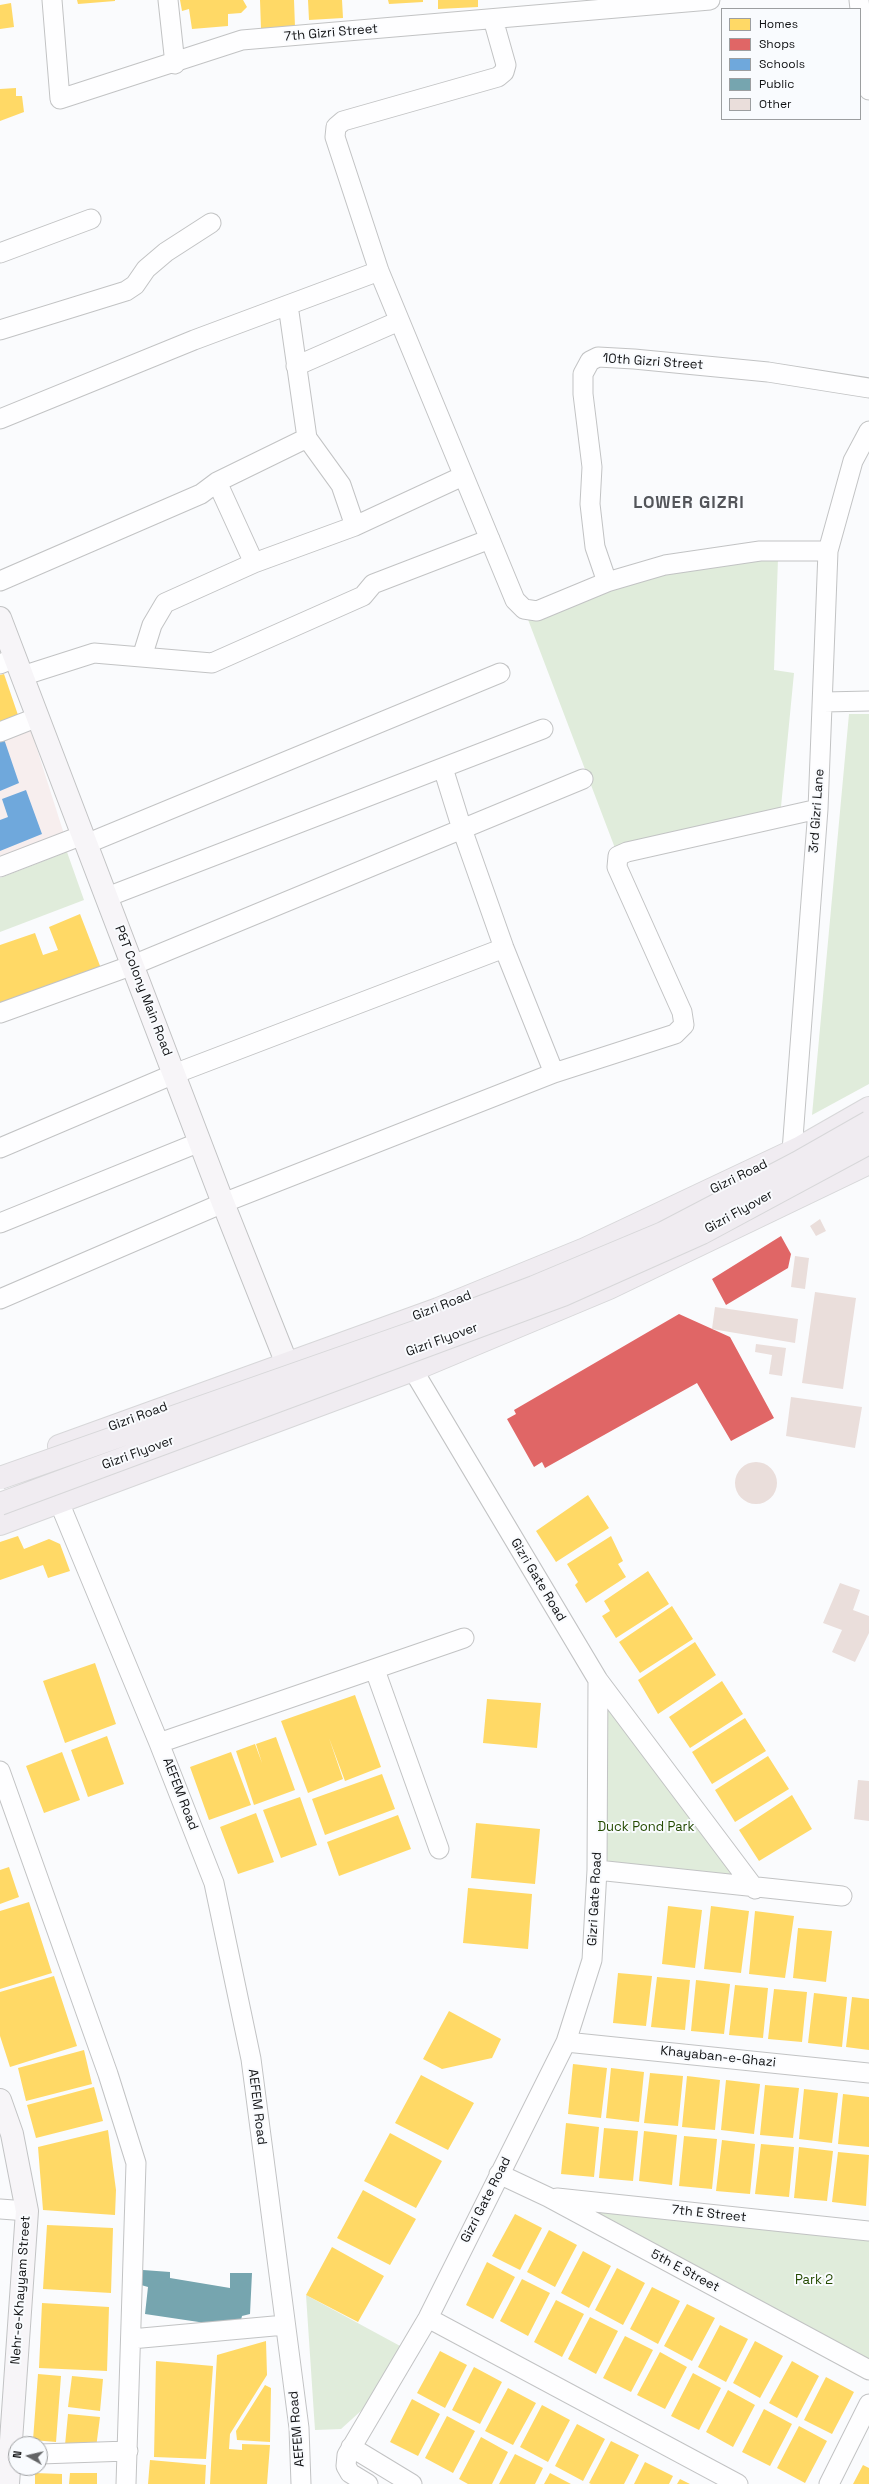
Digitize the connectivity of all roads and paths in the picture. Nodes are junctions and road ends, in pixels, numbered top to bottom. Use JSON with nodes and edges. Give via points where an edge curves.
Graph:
{"nodes":[{"id":1,"x":52,"y":0,"type":"edge"},
{"id":2,"x":168,"y":0,"type":"edge"},
{"id":3,"x":710,"y":0,"type":"edge"},
{"id":4,"x":861,"y":18,"type":"edge"},
{"id":5,"x":493,"y":19,"type":"junction"},
{"id":6,"x":174,"y":64,"type":"junction"},
{"id":7,"x":869,"y":90,"type":"edge"},
{"id":8,"x":91,"y":219,"type":"dead end"},
{"id":9,"x":211,"y":223,"type":"dead end"},
{"id":10,"x":0,"y":253,"type":"edge"},
{"id":11,"x":379,"y":271,"type":"junction"},
{"id":12,"x":288,"y":305,"type":"junction"},
{"id":13,"x":400,"y":321,"type":"junction"},
{"id":14,"x":0,"y":330,"type":"edge"},
{"id":15,"x":296,"y":366,"type":"junction"},
{"id":16,"x":869,"y":388,"type":"edge"},
{"id":17,"x":0,"y":419,"type":"edge"},
{"id":18,"x":869,"y":431,"type":"edge"},
{"id":19,"x":307,"y":438,"type":"junction"},
{"id":20,"x":463,"y":476,"type":"junction"},
{"id":21,"x":217,"y":482,"type":"junction"},
{"id":22,"x":355,"y":526,"type":"junction"},
{"id":23,"x":490,"y":539,"type":"junction"},
{"id":24,"x":828,"y":551,"type":"junction"},
{"id":25,"x":254,"y":563,"type":"junction"},
{"id":26,"x":0,"y":581,"type":"edge"},
{"id":27,"x":607,"y":582,"type":"junction"},
{"id":28,"x":0,"y":618,"type":"edge"},
{"id":29,"x":142,"y":657,"type":"junction"},
{"id":30,"x":12,"y":666,"type":"edge"},
{"id":31,"x":500,"y":673,"type":"dead end"},
{"id":32,"x":869,"y":701,"type":"edge"},
{"id":33,"x":824,"y":702,"type":"junction"},
{"id":34,"x":38,"y":717,"type":"junction"},
{"id":35,"x":543,"y":729,"type":"dead end"},
{"id":36,"x":0,"y":732,"type":"edge"},
{"id":37,"x":443,"y":768,"type":"junction"},
{"id":38,"x":583,"y":779,"type":"dead end"},
{"id":39,"x":818,"y":809,"type":"junction"},
{"id":40,"x":462,"y":829,"type":"junction"},
{"id":41,"x":84,"y":840,"type":"junction"},
{"id":42,"x":0,"y":867,"type":"edge"},
{"id":43,"x":107,"y":897,"type":"junction"},
{"id":44,"x":504,"y":948,"type":"junction"},
{"id":45,"x":133,"y":965,"type":"junction"},
{"id":46,"x":0,"y":1013,"type":"edge"},
{"id":47,"x":554,"y":1073,"type":"junction"},
{"id":48,"x":174,"y":1074,"type":"junction"},
{"id":49,"x":869,"y":1108,"type":"edge"},
{"id":50,"x":869,"y":1122,"type":"edge"},
{"id":51,"x":200,"y":1142,"type":"junction"},
{"id":52,"x":869,"y":1143,"type":"edge"},
{"id":53,"x":0,"y":1148,"type":"edge"},
{"id":54,"x":792,"y":1151,"type":"junction"},
{"id":55,"x":869,"y":1163,"type":"edge"},
{"id":56,"x":803,"y":1196,"type":"junction"},
{"id":57,"x":223,"y":1202,"type":"junction"},
{"id":58,"x":0,"y":1223,"type":"edge"},
{"id":59,"x":0,"y":1299,"type":"edge"},
{"id":60,"x":397,"y":1324,"type":"junction"},
{"id":61,"x":287,"y":1364,"type":"junction"},
{"id":62,"x":413,"y":1370,"type":"junction"},
{"id":63,"x":0,"y":1468,"type":"edge"},
{"id":64,"x":0,"y":1478,"type":"edge"},
{"id":65,"x":59,"y":1502,"type":"junction"},
{"id":66,"x":0,"y":1504,"type":"edge"},
{"id":67,"x":0,"y":1524,"type":"edge"},
{"id":68,"x":464,"y":1638,"type":"dead end"},
{"id":69,"x":375,"y":1670,"type":"junction"},
{"id":70,"x":598,"y":1680,"type":"junction"},
{"id":71,"x":160,"y":1743,"type":"junction"},
{"id":72,"x":0,"y":1771,"type":"edge"},
{"id":73,"x":439,"y":1849,"type":"dead end"},
{"id":74,"x":597,"y":1870,"type":"junction"},
{"id":75,"x":755,"y":1889,"type":"junction"},
{"id":76,"x":842,"y":1896,"type":"dead end"},
{"id":77,"x":566,"y":2042,"type":"junction"},
{"id":78,"x":869,"y":2073,"type":"edge"},
{"id":79,"x":0,"y":2100,"type":"edge"},
{"id":80,"x":500,"y":2174,"type":"junction"},
{"id":81,"x":548,"y":2197,"type":"junction"},
{"id":82,"x":0,"y":2209,"type":"edge"},
{"id":83,"x":27,"y":2211,"type":"junction"},
{"id":84,"x":869,"y":2231,"type":"edge"},
{"id":85,"x":428,"y":2318,"type":"junction"},
{"id":86,"x":284,"y":2325,"type":"junction"},
{"id":87,"x":132,"y":2339,"type":"junction"},
{"id":88,"x":869,"y":2370,"type":"edge"},
{"id":89,"x":869,"y":2404,"type":"edge"},
{"id":90,"x":14,"y":2436,"type":"edge"},
{"id":91,"x":351,"y":2447,"type":"junction"},
{"id":92,"x":128,"y":2451,"type":"junction"},
{"id":93,"x":48,"y":2454,"type":"edge"},
{"id":94,"x":126,"y":2484,"type":"edge"},
{"id":95,"x":301,"y":2484,"type":"edge"},
{"id":96,"x":368,"y":2484,"type":"edge"},
{"id":97,"x":412,"y":2484,"type":"edge"},
{"id":98,"x":738,"y":2484,"type":"edge"},
{"id":99,"x":830,"y":2484,"type":"edge"}],
"edges":[{"from":1,"to":6,"type":"street","name":"7th Gizri Street","via":[[60,99]]},
{"from":2,"to":6,"type":"street"},
{"from":3,"to":5,"type":"street","name":"7th Gizri Street"},
{"from":4,"to":7,"type":"street"},
{"from":5,"to":6,"type":"street","name":"7th Gizri Street","via":[[242,40]]},
{"from":5,"to":11,"type":"street","via":[[506,65],[504,72],[498,77],[343,121],[336,127],[335,137]]},
{"from":8,"to":10,"type":"street"},
{"from":9,"to":14,"type":"street","via":[[166,252],[126,291]]},
{"from":11,"to":12,"type":"street"},
{"from":11,"to":13,"type":"street"},
{"from":12,"to":15,"type":"street"},
{"from":12,"to":17,"type":"street","via":[[194,340]]},
{"from":13,"to":15,"type":"street"},
{"from":13,"to":20,"type":"street"},
{"from":15,"to":19,"type":"street"},
{"from":16,"to":27,"type":"street","name":"10th Gizri Street","via":[[768,372],[634,359],[598,357],[590,361],[583,374],[583,387],[592,467],[590,504],[595,547]]},
{"from":18,"to":24,"type":"street","name":"3rd Gizri Lane","via":[[853,461]]},
{"from":19,"to":21,"type":"street"},
{"from":19,"to":22,"type":"street","via":[[341,485]]},
{"from":20,"to":22,"type":"street"},
{"from":20,"to":23,"type":"street"},
{"from":21,"to":25,"type":"street"},
{"from":21,"to":26,"type":"street","via":[[201,494]]},
{"from":22,"to":25,"type":"street"},
{"from":23,"to":27,"type":"street","via":[[515,600],[524,609],[537,611]]},
{"from":23,"to":29,"type":"street","via":[[373,584],[363,596],[212,663]]},
{"from":24,"to":27,"type":"street","via":[[752,552],[665,565]]},
{"from":24,"to":33,"type":"street","name":"3rd Gizri Lane"},
{"from":25,"to":29,"type":"street","via":[[164,603],[152,625]]},
{"from":28,"to":30,"type":"street","name":"P&T Colony Main Road"},
{"from":29,"to":30,"type":"street","via":[[94,653]]},
{"from":30,"to":34,"type":"street","name":"P&T Colony Main Road"},
{"from":31,"to":41,"type":"street"},
{"from":32,"to":33,"type":"street"},
{"from":33,"to":39,"type":"street","name":"3rd Gizri Lane"},
{"from":34,"to":36,"type":"street"},
{"from":34,"to":41,"type":"street","name":"P&T Colony Main Road"},
{"from":35,"to":37,"type":"street"},
{"from":37,"to":40,"type":"street"},
{"from":37,"to":43,"type":"street"},
{"from":38,"to":40,"type":"street"},
{"from":39,"to":47,"type":"street","via":[[618,856],[617,867],[682,1012],[684,1025],[675,1034]]},
{"from":39,"to":54,"type":"street","name":"3rd Gizri Lane"},
{"from":40,"to":44,"type":"street"},
{"from":40,"to":45,"type":"street"},
{"from":41,"to":42,"type":"street"},
{"from":41,"to":43,"type":"street","name":"P&T Colony Main Road"},
{"from":43,"to":45,"type":"street","name":"P&T Colony Main Road"},
{"from":44,"to":47,"type":"street"},
{"from":44,"to":48,"type":"street"},
{"from":45,"to":46,"type":"street"},
{"from":45,"to":48,"type":"street","name":"P&T Colony Main Road"},
{"from":47,"to":57,"type":"street"},
{"from":48,"to":51,"type":"street","name":"P&T Colony Main Road"},
{"from":48,"to":53,"type":"street"},
{"from":49,"to":54,"type":"main road","name":"Gizri Road"},
{"from":50,"to":64,"type":"main road","name":"Gizri Flyover","bridge":true,"via":[[663,1233],[534,1286],[415,1332]]},
{"from":51,"to":57,"type":"street","name":"P&T Colony Main Road"},
{"from":51,"to":58,"type":"street"},
{"from":52,"to":66,"type":"main road","name":"Gizri Flyover","bridge":true,"via":[[702,1233],[563,1295]]},
{"from":54,"to":56,"type":"street","name":"3rd Gizri Lane"},
{"from":54,"to":60,"type":"main road","name":"Gizri Road","via":[[585,1249]]},
{"from":55,"to":56,"type":"main road"},
{"from":56,"to":62,"type":"main road","via":[[609,1288]]},
{"from":57,"to":59,"type":"street"},
{"from":57,"to":61,"type":"street","name":"P&T Colony Main Road"},
{"from":60,"to":61,"type":"main road","name":"Gizri Road"},
{"from":60,"to":62,"type":"street","name":"Gizri Gate Road"},
{"from":61,"to":63,"type":"main road","name":"Gizri Road"},
{"from":62,"to":65,"type":"main road"},
{"from":62,"to":70,"type":"street","name":"Gizri Gate Road"},
{"from":65,"to":67,"type":"main road"},
{"from":65,"to":71,"type":"street","name":"AEFEM Road"},
{"from":68,"to":69,"type":"street"},
{"from":69,"to":71,"type":"street"},
{"from":69,"to":73,"type":"street"},
{"from":70,"to":74,"type":"street","name":"Gizri Gate Road"},
{"from":70,"to":75,"type":"street"},
{"from":71,"to":86,"type":"street","name":"AEFEM Road","via":[[214,1883],[251,2059]]},
{"from":72,"to":87,"type":"street","via":[[108,2074],[136,2163]]},
{"from":74,"to":75,"type":"street"},
{"from":74,"to":77,"type":"street","name":"Gizri Gate Road","via":[[592,1960]]},
{"from":75,"to":76,"type":"street"},
{"from":77,"to":78,"type":"street","name":"Khayaban-e-Ghazi"},
{"from":77,"to":80,"type":"street","name":"Gizri Gate Road"},
{"from":79,"to":83,"type":"street","name":"Nehr-e-Khayyam Street","via":[[12,2134]]},
{"from":80,"to":81,"type":"street","name":"5th E Street"},
{"from":80,"to":85,"type":"street","name":"Gizri Gate Road"},
{"from":81,"to":84,"type":"street","name":"7th E Street"},
{"from":81,"to":88,"type":"street","name":"5th E Street"},
{"from":82,"to":83,"type":"street"},
{"from":83,"to":90,"type":"street","name":"Nehr-e-Khayyam Street"},
{"from":85,"to":91,"type":"street","name":"Gizri Gate Road"},
{"from":85,"to":98,"type":"street"},
{"from":86,"to":87,"type":"street"},
{"from":86,"to":95,"type":"street","name":"AEFEM Road","via":[[299,2428]]},
{"from":87,"to":92,"type":"street"},
{"from":89,"to":99,"type":"street"},
{"from":91,"to":96,"type":"street","name":"Gizri Gate Road","via":[[346,2459],[348,2469]]},
{"from":91,"to":97,"type":"street"},
{"from":92,"to":93,"type":"street"},
{"from":92,"to":94,"type":"street"}]}
